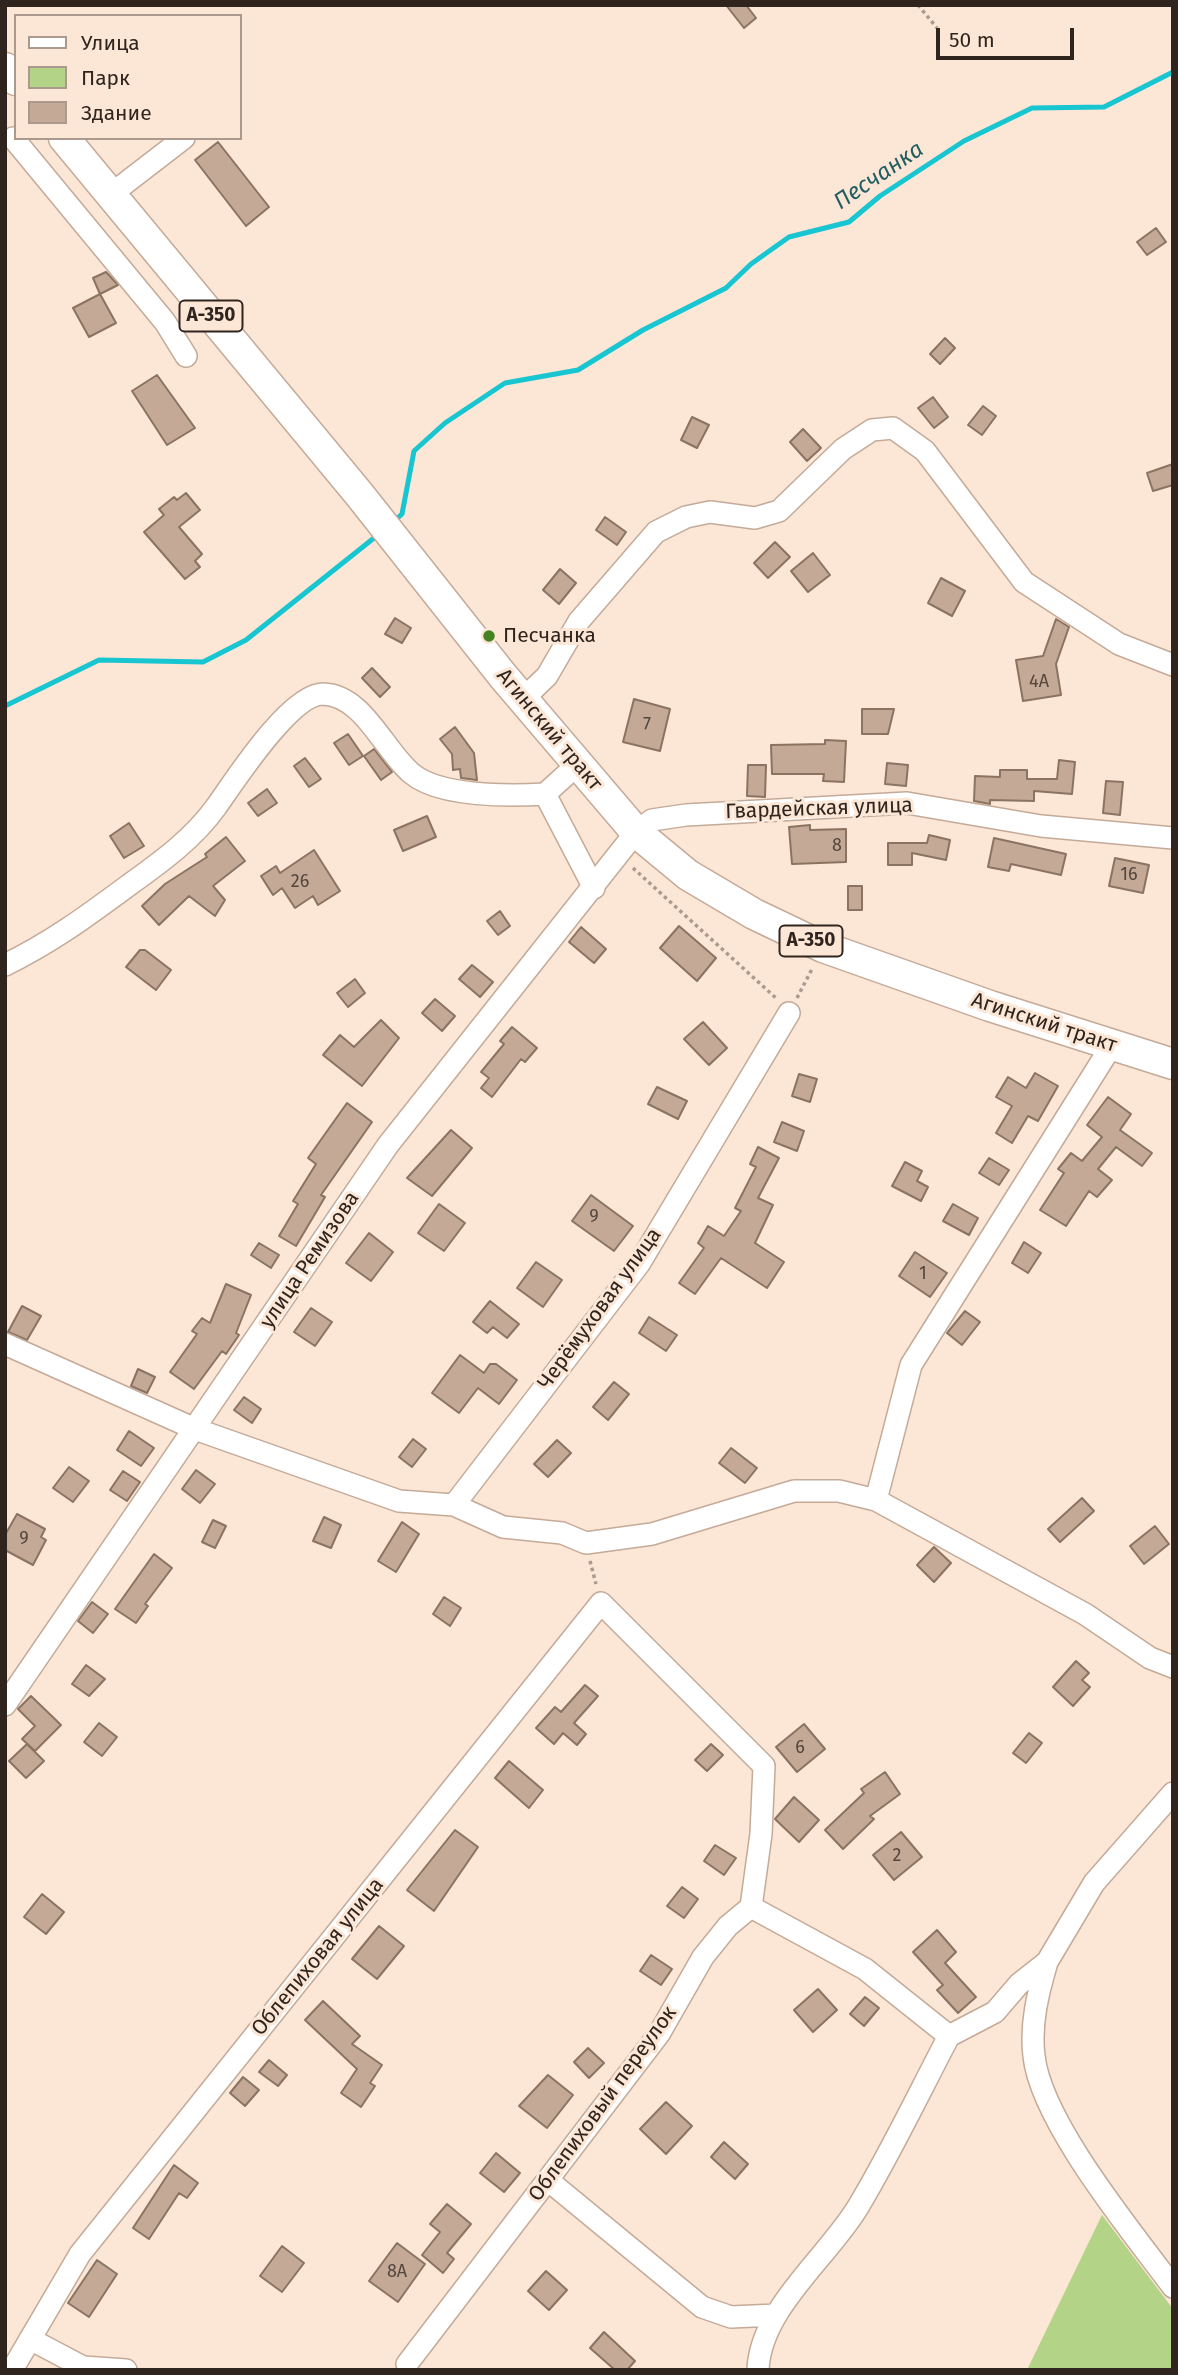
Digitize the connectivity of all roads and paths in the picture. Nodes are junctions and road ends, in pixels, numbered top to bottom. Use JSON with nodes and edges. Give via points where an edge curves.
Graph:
{"nodes":[{"id":1,"x":918,"y":5,"type":"edge"},
{"id":2,"x":937,"y":28,"type":"dead end"},
{"id":3,"x":11,"y":140,"type":"edge"},
{"id":4,"x":66,"y":140,"type":"edge"},
{"id":5,"x":181,"y":140,"type":"edge"},
{"id":6,"x":110,"y":195,"type":"junction"},
{"id":7,"x":186,"y":356,"type":"dead end"},
{"id":8,"x":1173,"y":665,"type":"edge"},
{"id":9,"x":523,"y":699,"type":"junction"},
{"id":10,"x":577,"y":765,"type":"junction"},
{"id":11,"x":545,"y":794,"type":"junction"},
{"id":12,"x":1173,"y":838,"type":"edge"},
{"id":13,"x":627,"y":843,"type":"junction"},
{"id":14,"x":594,"y":888,"type":"junction"},
{"id":15,"x":823,"y":947,"type":"junction"},
{"id":16,"x":5,"y":965,"type":"edge"},
{"id":17,"x":789,"y":1013,"type":"junction"},
{"id":18,"x":1112,"y":1045,"type":"junction"},
{"id":19,"x":1173,"y":1063,"type":"edge"},
{"id":20,"x":5,"y":1344,"type":"edge"},
{"id":21,"x":195,"y":1429,"type":"junction"},
{"id":22,"x":876,"y":1500,"type":"junction"},
{"id":23,"x":454,"y":1505,"type":"junction"},
{"id":24,"x":586,"y":1543,"type":"junction"},
{"id":25,"x":601,"y":1603,"type":"junction"},
{"id":26,"x":1173,"y":1667,"type":"edge"},
{"id":27,"x":5,"y":1705,"type":"edge"},
{"id":28,"x":1173,"y":1793,"type":"edge"},
{"id":29,"x":751,"y":1907,"type":"junction"},
{"id":30,"x":1047,"y":1962,"type":"junction"},
{"id":31,"x":949,"y":2036,"type":"junction"},
{"id":32,"x":549,"y":2181,"type":"junction"},
{"id":33,"x":1173,"y":2287,"type":"edge"},
{"id":34,"x":776,"y":2315,"type":"junction"},
{"id":35,"x":30,"y":2339,"type":"junction"},
{"id":36,"x":407,"y":2364,"type":"dead end"},
{"id":37,"x":12,"y":2370,"type":"edge"},
{"id":38,"x":126,"y":2370,"type":"edge"},
{"id":39,"x":758,"y":2370,"type":"edge"}],
"edges":[{"from":1,"to":2,"type":"path"},
{"from":3,"to":7,"type":"street","via":[[165,322]]},
{"from":4,"to":6,"type":"highway","name":"Агинский тракт","number":"А-350"},
{"from":5,"to":6,"type":"street"},
{"from":6,"to":9,"type":"highway","name":"Агинский тракт","number":"А-350"},
{"from":8,"to":9,"type":"street","via":[[1119,644],[1024,582],[925,451],[893,428],[872,430],[843,449],[779,511],[755,518],[710,512],[686,517],[656,532],[579,621],[547,676]]},
{"from":9,"to":10,"type":"highway","name":"Агинский тракт","number":"А-350"},
{"from":10,"to":11,"type":"street"},
{"from":10,"to":13,"type":"highway","name":"Агинский тракт","number":"А-350"},
{"from":11,"to":14,"type":"street"},
{"from":11,"to":16,"type":"street","via":[[484,794],[434,785],[412,774],[347,700],[319,694],[304,700],[250,756],[214,810],[180,847],[51,942]]},
{"from":12,"to":13,"type":"street","name":"Гвардейская улица","via":[[1041,826],[907,803],[686,815],[652,820]]},
{"from":13,"to":14,"type":"street","name":"улица Ремизова"},
{"from":13,"to":15,"type":"highway","name":"Агинский тракт","number":"А-350"},
{"from":13,"to":17,"type":"path"},
{"from":14,"to":21,"type":"street","name":"улица Ремизова","via":[[388,1144]]},
{"from":15,"to":17,"type":"path"},
{"from":15,"to":18,"type":"highway","name":"Агинский тракт","number":"А-350"},
{"from":17,"to":23,"type":"street","name":"Черёмуховая улица","via":[[639,1264]]},
{"from":18,"to":19,"type":"highway","name":"Агинский тракт","number":"А-350"},
{"from":18,"to":22,"type":"street","via":[[911,1365]]},
{"from":20,"to":21,"type":"street"},
{"from":21,"to":23,"type":"street","via":[[399,1501]]},
{"from":21,"to":27,"type":"street","name":"улица Ремизова"},
{"from":22,"to":24,"type":"street","via":[[839,1491],[794,1491],[652,1534]]},
{"from":22,"to":26,"type":"street"},
{"from":23,"to":24,"type":"street","via":[[503,1527],[562,1533]]},
{"from":24,"to":25,"type":"path"},
{"from":25,"to":29,"type":"street","via":[[764,1766]]},
{"from":25,"to":35,"type":"street","name":"Облепиховая улица","via":[[80,2254]]},
{"from":28,"to":30,"type":"street","via":[[1094,1883]]},
{"from":29,"to":31,"type":"street","via":[[865,1969]]},
{"from":29,"to":32,"type":"street","name":"Облепиховый переулок","via":[[703,1957],[659,2034]]},
{"from":30,"to":31,"type":"street","via":[[1019,1984],[995,2012]]},
{"from":30,"to":33,"type":"street","via":[[1034,2007],[1034,2058],[1051,2110],[1110,2202]]},
{"from":31,"to":34,"type":"street","via":[[857,2209]]},
{"from":32,"to":34,"type":"street","via":[[702,2307],[731,2317]]},
{"from":32,"to":36,"type":"street","name":"Облепиховый переулок"},
{"from":34,"to":39,"type":"street","via":[[765,2337]]},
{"from":35,"to":37,"type":"street","name":"Облепиховая улица"},
{"from":35,"to":38,"type":"street","via":[[83,2367]]}]}
